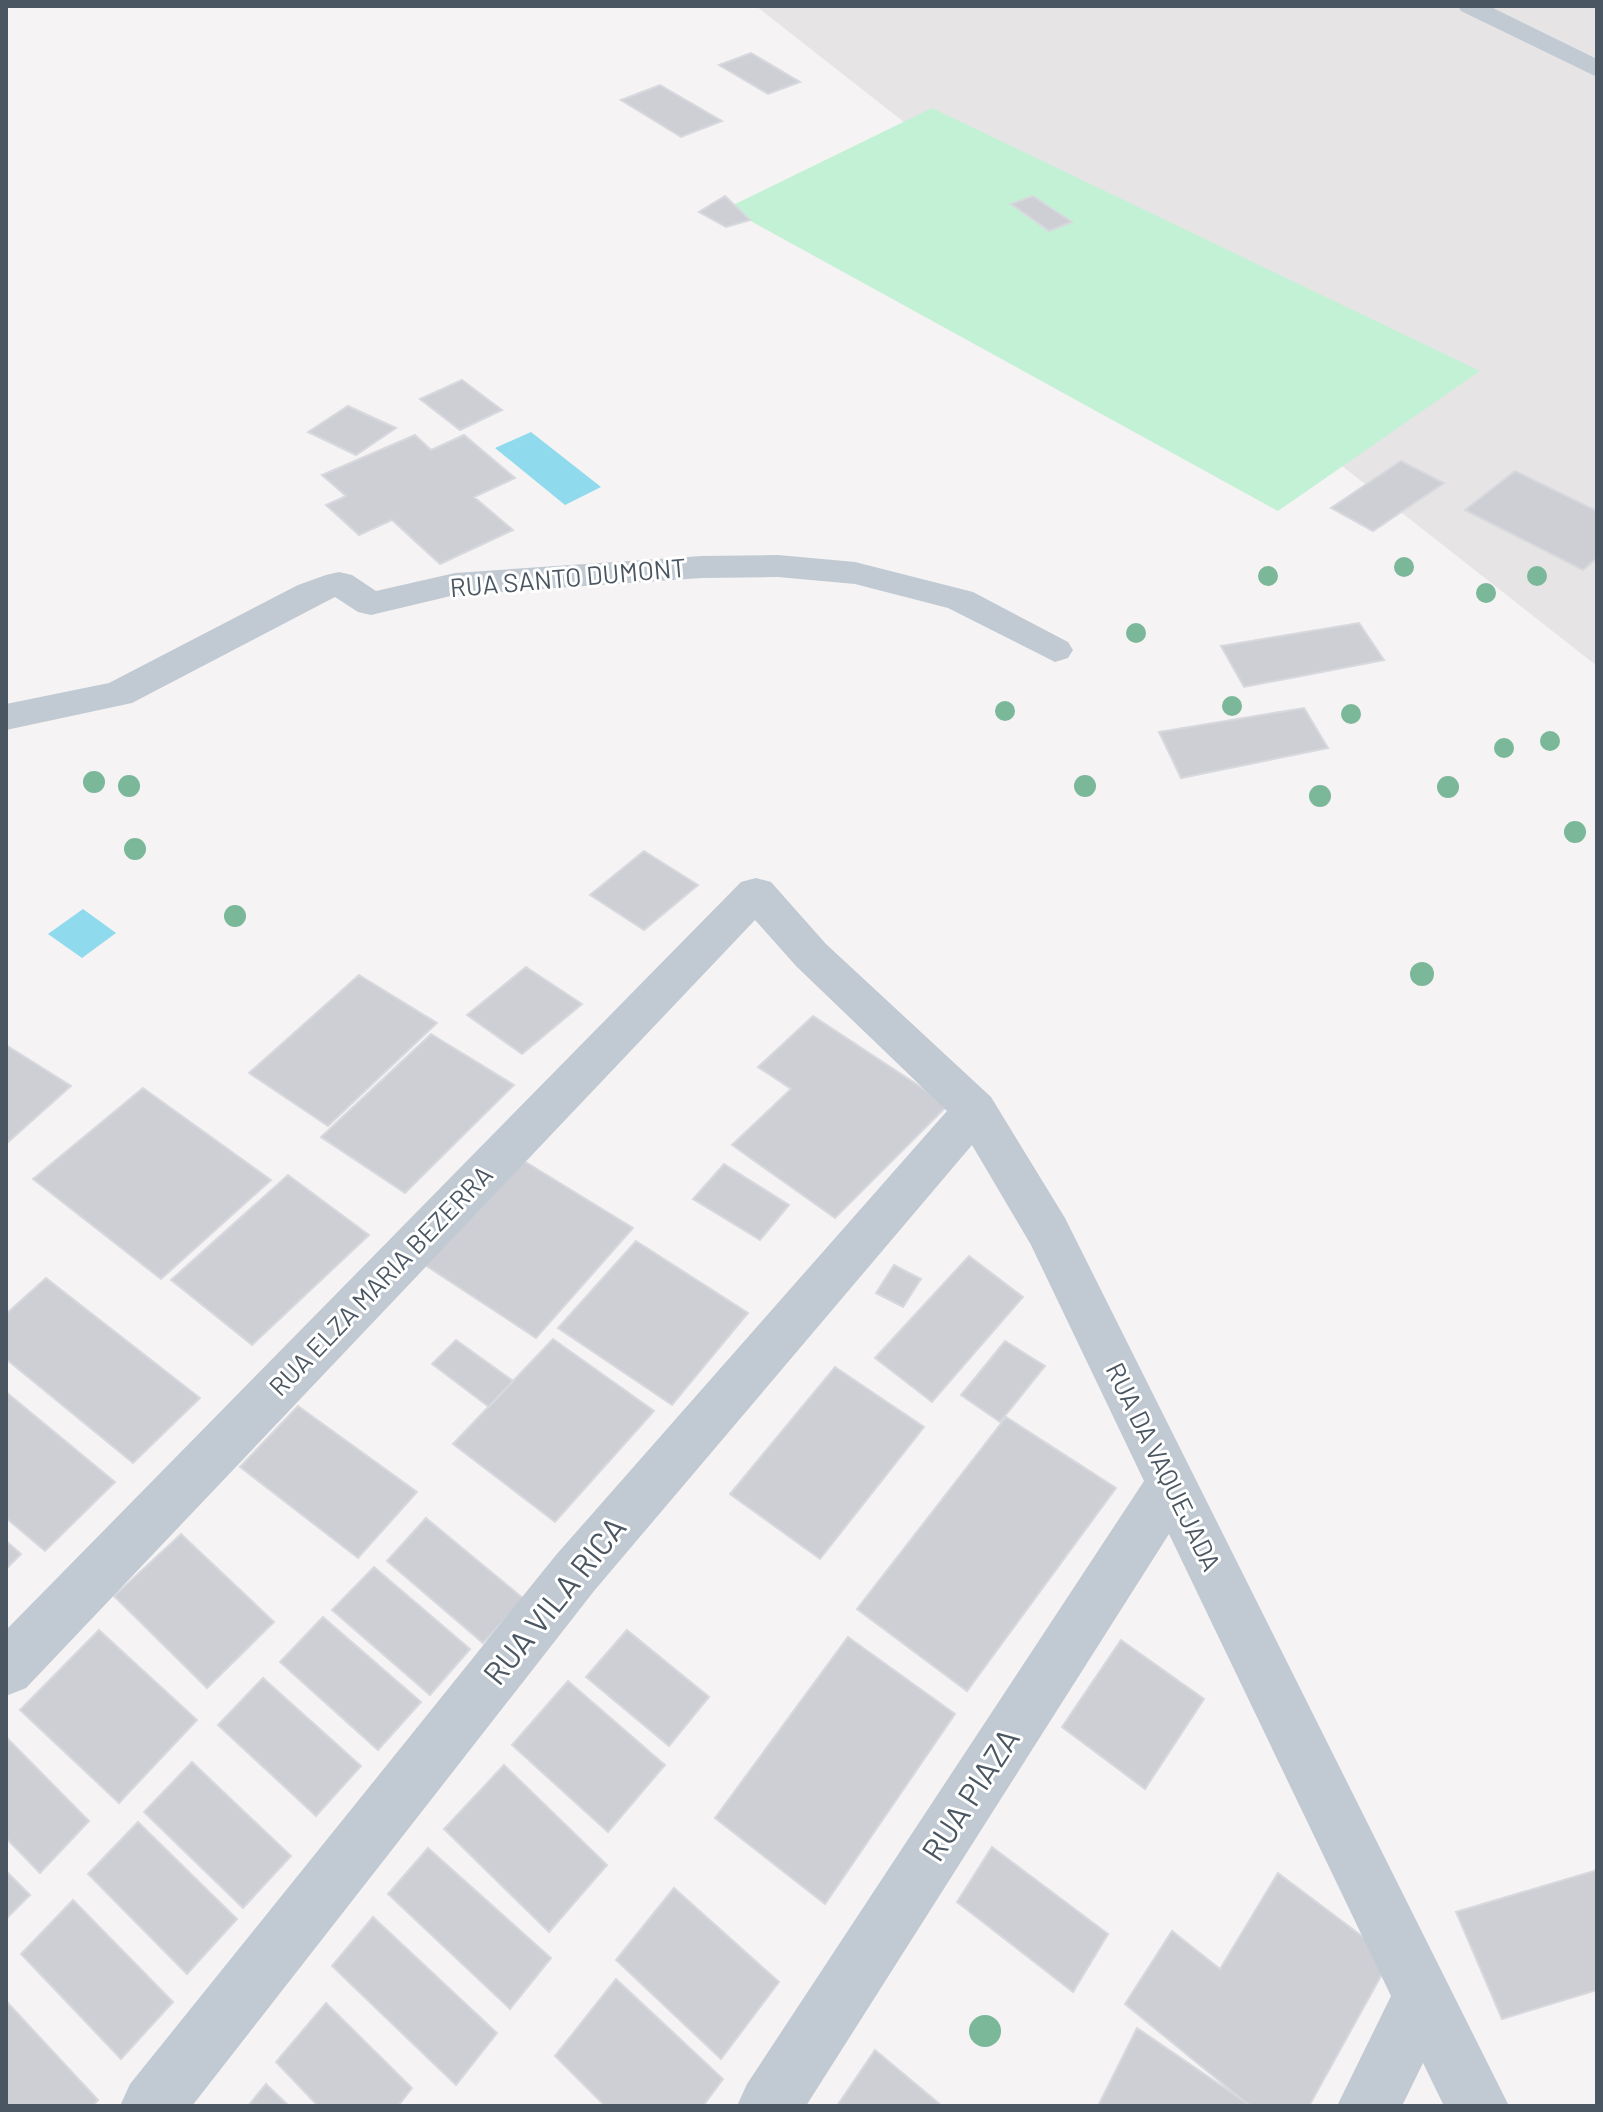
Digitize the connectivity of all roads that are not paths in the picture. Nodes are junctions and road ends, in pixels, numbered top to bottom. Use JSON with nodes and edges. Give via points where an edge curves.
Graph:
{"nodes":[{"id":1,"x":1470,"y":6,"type":"edge"},
{"id":2,"x":1514,"y":6,"type":"edge"},
{"id":3,"x":1597,"y":46,"type":"edge"},
{"id":4,"x":1597,"y":69,"type":"edge"},
{"id":5,"x":1055,"y":650,"type":"dead end"},
{"id":6,"x":6,"y":717,"type":"edge"},
{"id":7,"x":756,"y":893,"type":"joint"},
{"id":8,"x":975,"y":1110,"type":"junction"},
{"id":9,"x":1172,"y":1484,"type":"junction"},
{"id":10,"x":6,"y":1669,"type":"edge"},
{"id":11,"x":1423,"y":1998,"type":"junction"},
{"id":12,"x":152,"y":2106,"type":"edge"},
{"id":13,"x":769,"y":2106,"type":"edge"},
{"id":14,"x":1369,"y":2106,"type":"edge"},
{"id":15,"x":1477,"y":2106,"type":"edge"}],
"edges":[{"from":1,"to":4,"type":"street"},
{"from":2,"to":3,"type":"street"},
{"from":5,"to":6,"type":"street","name":"RUA SANTO DUMONT","via":[[960,600],[855,573],[702,567],[455,584],[371,604],[339,583],[119,694]]},
{"from":7,"to":8,"type":"street","name":"RUA DA VAQUEJADA","via":[[811,955]]},
{"from":7,"to":10,"type":"street","name":"RUA ELZA MARIA BEZERRA"},
{"from":8,"to":9,"type":"street","name":"RUA DA VAQUEJADA","via":[[1048,1232]]},
{"from":8,"to":12,"type":"street","name":"RUA VILA RICA","via":[[575,1573]]},
{"from":9,"to":11,"type":"street","name":"RUA DA VAQUEJADA"},
{"from":9,"to":13,"type":"street","name":"RUA PIAZA"},
{"from":11,"to":14,"type":"street"},
{"from":11,"to":15,"type":"street","name":"RUA DA VAQUEJADA"}]}
